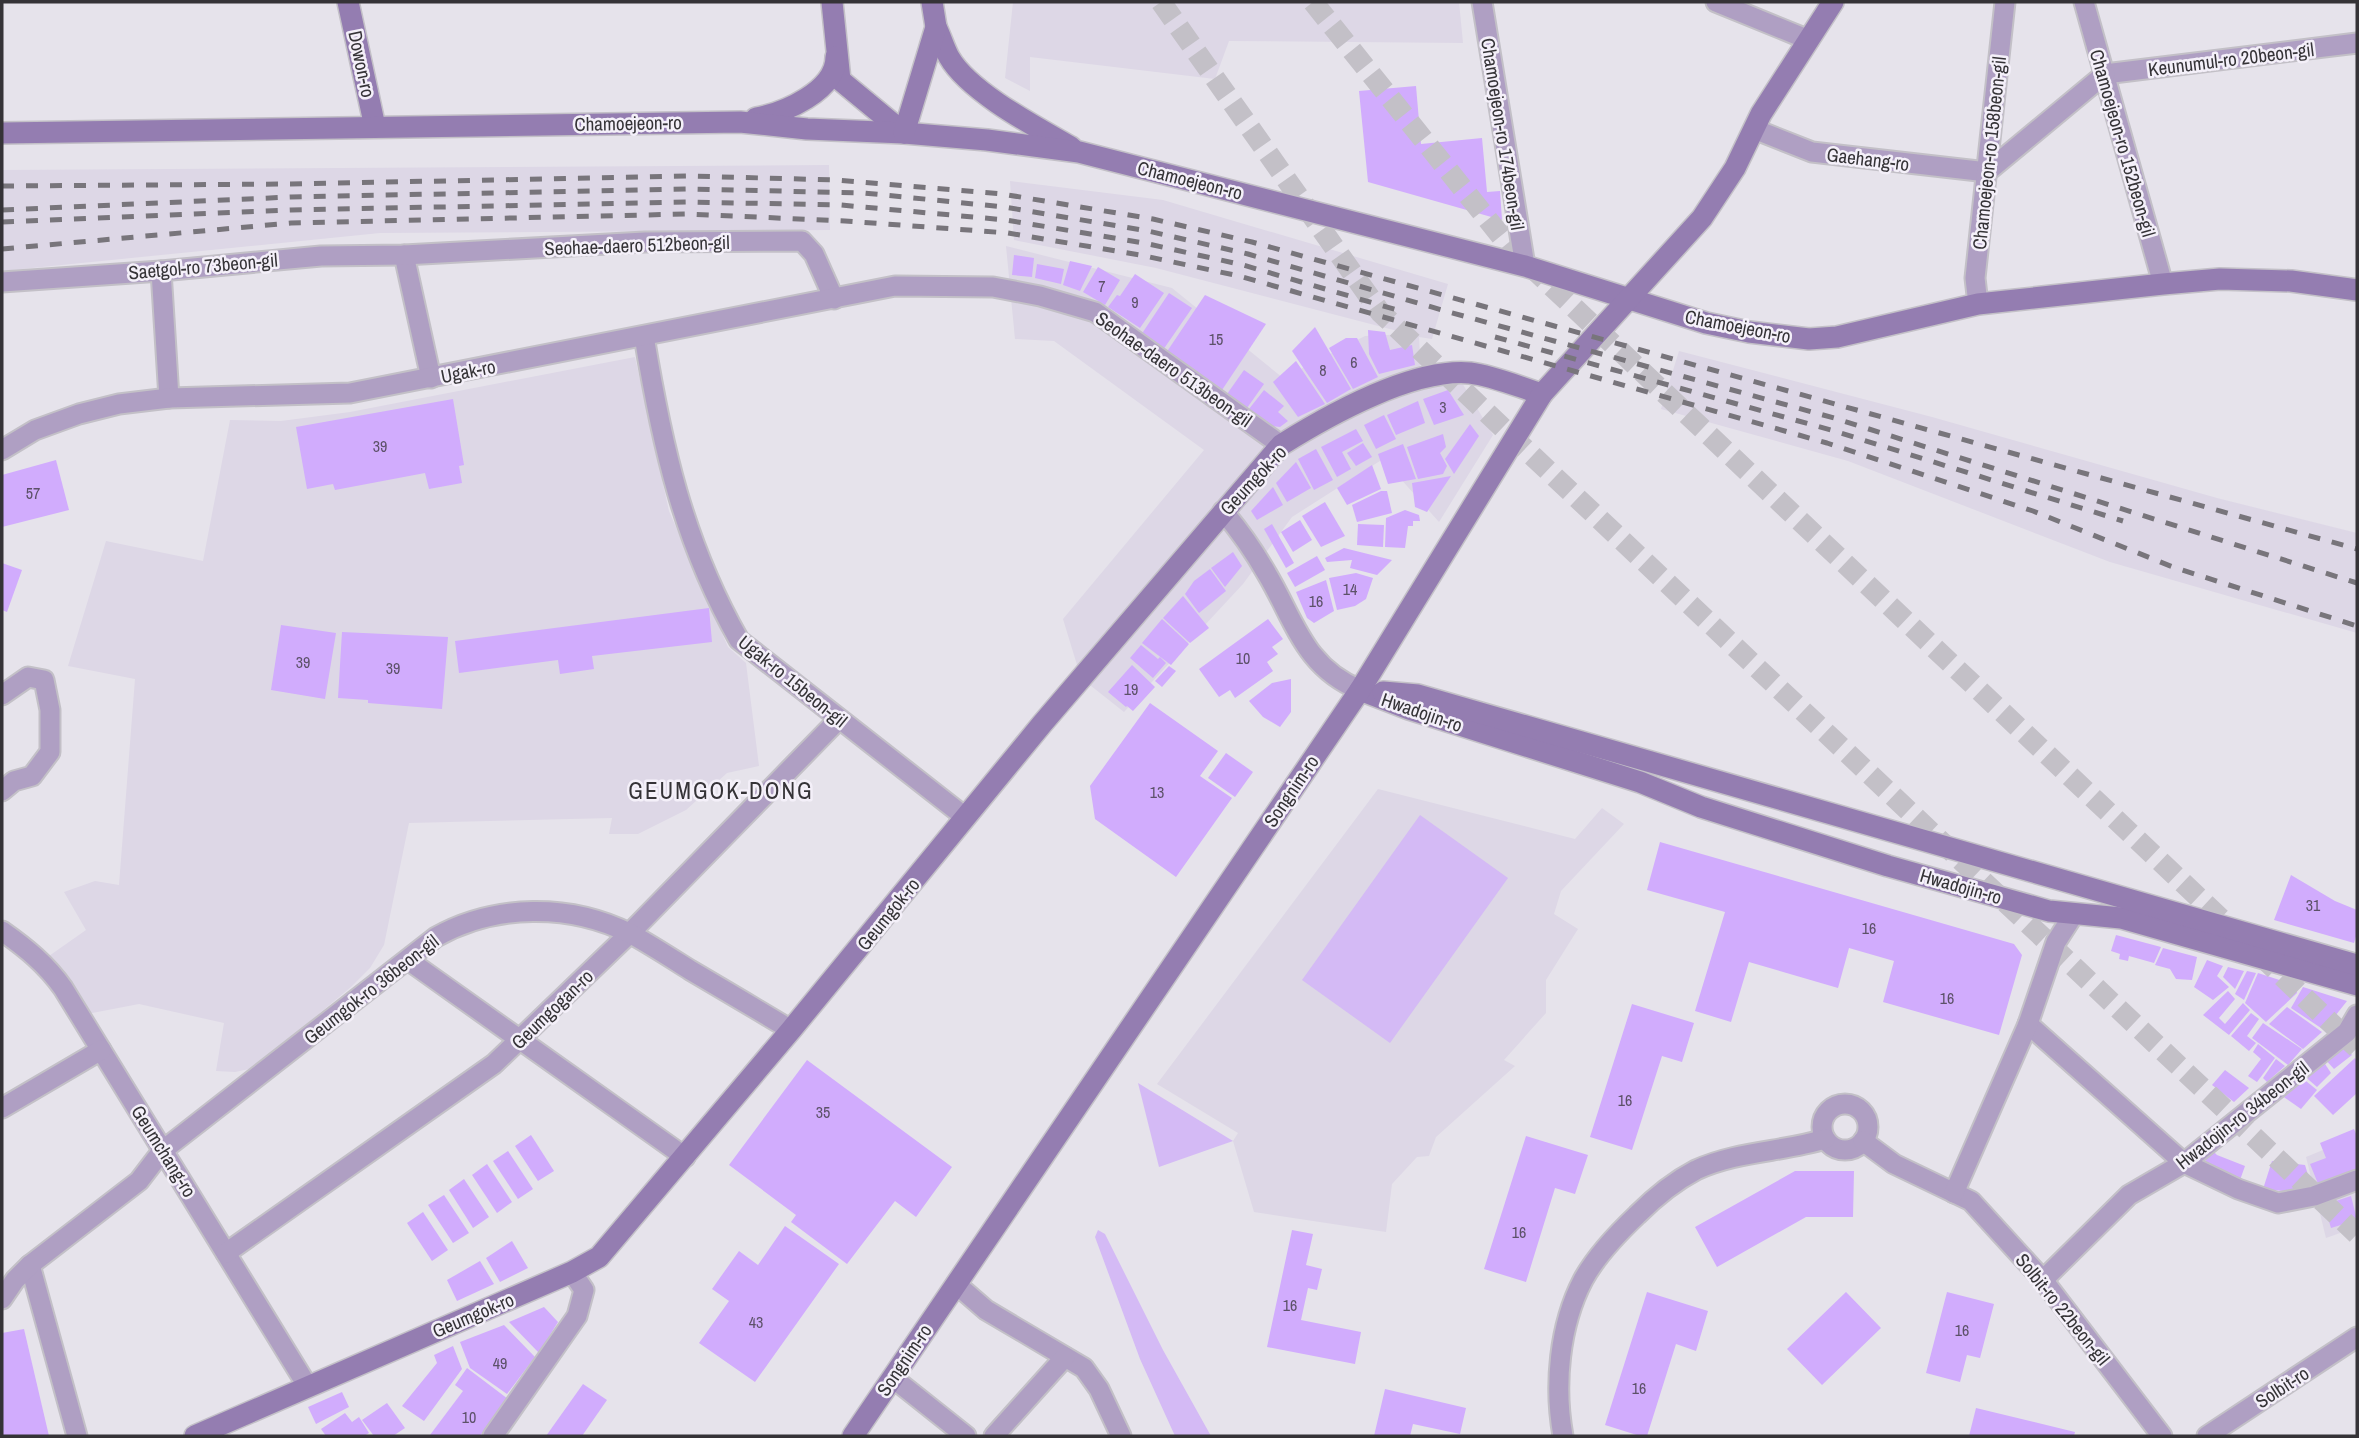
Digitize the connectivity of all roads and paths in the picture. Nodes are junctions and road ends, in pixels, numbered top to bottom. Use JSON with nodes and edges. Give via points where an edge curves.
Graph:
{"nodes":[{"id":1,"x":348,"y":2,"type":"edge"},
{"id":2,"x":932,"y":2,"type":"edge"},
{"id":3,"x":1482,"y":2,"type":"edge"},
{"id":4,"x":1716,"y":2,"type":"edge"},
{"id":5,"x":1833,"y":2,"type":"edge"},
{"id":6,"x":2006,"y":2,"type":"edge"},
{"id":7,"x":2084,"y":2,"type":"edge"},
{"id":8,"x":834,"y":12,"type":"edge"},
{"id":9,"x":936,"y":27,"type":"junction"},
{"id":10,"x":1809,"y":40,"type":"junction"},
{"id":11,"x":2357,"y":43,"type":"edge"},
{"id":12,"x":2105,"y":74,"type":"junction"},
{"id":13,"x":740,"y":122,"type":"junction"},
{"id":14,"x":375,"y":127,"type":"junction"},
{"id":15,"x":1754,"y":129,"type":"junction"},
{"id":16,"x":2,"y":133,"type":"edge"},
{"id":17,"x":904,"y":133,"type":"junction"},
{"id":18,"x":1079,"y":152,"type":"junction"},
{"id":19,"x":1987,"y":172,"type":"junction"},
{"id":20,"x":404,"y":255,"type":"junction"},
{"id":21,"x":1525,"y":266,"type":"junction"},
{"id":22,"x":160,"y":271,"type":"junction"},
{"id":23,"x":2,"y":282,"type":"edge"},
{"id":24,"x":2163,"y":284,"type":"junction"},
{"id":25,"x":937,"y":286,"type":"joint"},
{"id":26,"x":2357,"y":290,"type":"edge"},
{"id":27,"x":834,"y":299,"type":"junction"},
{"id":28,"x":1627,"y":299,"type":"junction"},
{"id":29,"x":1978,"y":304,"type":"junction"},
{"id":30,"x":644,"y":336,"type":"junction"},
{"id":31,"x":431,"y":378,"type":"junction"},
{"id":32,"x":1542,"y":394,"type":"junction"},
{"id":33,"x":169,"y":398,"type":"junction"},
{"id":34,"x":1282,"y":445,"type":"junction"},
{"id":35,"x":2,"y":450,"type":"edge"},
{"id":36,"x":1223,"y":511,"type":"junction"},
{"id":37,"x":6,"y":684,"type":"edge"},
{"id":38,"x":1360,"y":690,"type":"junction"},
{"id":39,"x":839,"y":719,"type":"junction"},
{"id":40,"x":2,"y":791,"type":"edge"},
{"id":41,"x":965,"y":817,"type":"junction"},
{"id":42,"x":2074,"y":914,"type":"junction"},
{"id":43,"x":2,"y":931,"type":"edge"},
{"id":44,"x":629,"y":933,"type":"junction"},
{"id":45,"x":408,"y":960,"type":"junction"},
{"id":46,"x":2357,"y":965,"type":"edge"},
{"id":47,"x":2357,"y":985,"type":"edge"},
{"id":48,"x":2357,"y":1015,"type":"edge"},
{"id":49,"x":2028,"y":1024,"type":"junction"},
{"id":50,"x":791,"y":1030,"type":"junction"},
{"id":51,"x":2352,"y":1038,"type":"edge"},
{"id":52,"x":521,"y":1040,"type":"junction"},
{"id":53,"x":102,"y":1050,"type":"junction"},
{"id":54,"x":2,"y":1108,"type":"edge"},
{"id":55,"x":1825,"y":1139,"type":"junction"},
{"id":56,"x":1863,"y":1141,"type":"junction"},
{"id":57,"x":162,"y":1151,"type":"junction"},
{"id":58,"x":685,"y":1157,"type":"junction"},
{"id":59,"x":2184,"y":1164,"type":"junction"},
{"id":60,"x":2357,"y":1180,"type":"edge"},
{"id":61,"x":1954,"y":1193,"type":"junction"},
{"id":62,"x":226,"y":1253,"type":"junction"},
{"id":63,"x":30,"y":1265,"type":"junction"},
{"id":64,"x":572,"y":1272,"type":"junction"},
{"id":65,"x":2043,"y":1280,"type":"junction"},
{"id":66,"x":956,"y":1284,"type":"junction"},
{"id":67,"x":2,"y":1299,"type":"edge"},
{"id":68,"x":2357,"y":1337,"type":"edge"},
{"id":69,"x":1065,"y":1357,"type":"junction"},
{"id":70,"x":893,"y":1378,"type":"junction"},
{"id":71,"x":308,"y":1387,"type":"junction"},
{"id":72,"x":77,"y":1436,"type":"edge"},
{"id":73,"x":195,"y":1436,"type":"edge"},
{"id":74,"x":494,"y":1436,"type":"edge"},
{"id":75,"x":853,"y":1436,"type":"edge"},
{"id":76,"x":966,"y":1436,"type":"edge"},
{"id":77,"x":994,"y":1436,"type":"edge"},
{"id":78,"x":1121,"y":1436,"type":"edge"},
{"id":79,"x":1563,"y":1436,"type":"edge"},
{"id":80,"x":2162,"y":1436,"type":"edge"},
{"id":81,"x":2207,"y":1436,"type":"edge"}],
"edges":[{"from":1,"to":14,"type":"main road","name":"Dowon-ro"},
{"from":2,"to":9,"type":"main road"},
{"from":3,"to":21,"type":"street","name":"Chamoejeon-ro 174beon-gil"},
{"from":4,"to":10,"type":"street"},
{"from":5,"to":10,"type":"main road"},
{"from":6,"to":19,"type":"street","name":"Chamoejeon-ro 158beon-gil"},
{"from":7,"to":12,"type":"street","name":"Chamoejeon-ro 152beon-gil"},
{"from":8,"to":13,"type":"main road","via":[[836,65],[821,87],[778,114]]},
{"from":8,"to":17,"type":"main road","via":[[840,80]]},
{"from":9,"to":17,"type":"main road"},
{"from":9,"to":18,"type":"main road","via":[[950,59],[979,89]]},
{"from":10,"to":15,"type":"main road"},
{"from":11,"to":12,"type":"street","name":"Keunumul-ro 20beon-gil"},
{"from":12,"to":19,"type":"street"},
{"from":12,"to":24,"type":"street","name":"Chamoejeon-ro 152beon-gil"},
{"from":13,"to":14,"type":"main road","name":"Chamoejeon-ro"},
{"from":13,"to":17,"type":"main road","name":"Chamoejeon-ro"},
{"from":14,"to":16,"type":"main road","name":"Chamoejeon-ro"},
{"from":15,"to":19,"type":"street","name":"Gaehang-ro","via":[[1812,152]]},
{"from":15,"to":28,"type":"main road","via":[[1702,218]]},
{"from":17,"to":18,"type":"main road","name":"Chamoejeon-ro"},
{"from":18,"to":21,"type":"main road","name":"Chamoejeon-ro"},
{"from":19,"to":29,"type":"street","name":"Chamoejeon-ro 158beon-gil","via":[[1975,278]]},
{"from":20,"to":22,"type":"street","name":"Saetgol-ro 73beon-gil","via":[[321,256]]},
{"from":20,"to":27,"type":"street","name":"Seohae-daero 512beon-gil","via":[[645,242],[802,241],[814,254]]},
{"from":20,"to":31,"type":"street"},
{"from":21,"to":28,"type":"main road","name":"Chamoejeon-ro"},
{"from":22,"to":23,"type":"street","name":"Saetgol-ro 73beon-gil"},
{"from":22,"to":33,"type":"street"},
{"from":24,"to":26,"type":"main road","name":"Chamoejeon-ro","via":[[2232,279]]},
{"from":24,"to":29,"type":"main road","name":"Chamoejeon-ro"},
{"from":25,"to":27,"type":"street","name":"Ugak-ro","via":[[895,286]]},
{"from":25,"to":34,"type":"street","name":"Seohae-daero 513beon-gil","via":[[993,287],[1095,312]]},
{"from":27,"to":30,"type":"street","name":"Ugak-ro"},
{"from":28,"to":29,"type":"main road","name":"Chamoejeon-ro","via":[[1706,323],[1809,339],[1837,337]]},
{"from":28,"to":32,"type":"main road","name":"Songnim-ro"},
{"from":30,"to":31,"type":"street","name":"Ugak-ro"},
{"from":30,"to":39,"type":"street","name":"Ugak-ro 15beon-gil","via":[[667,460],[716,599],[739,640]]},
{"from":31,"to":33,"type":"street","name":"Ugak-ro","via":[[350,393]]},
{"from":32,"to":34,"type":"main road","name":"Geumgok-ro","via":[[1470,373],[1430,377],[1353,406]]},
{"from":32,"to":38,"type":"main road","name":"Songnim-ro"},
{"from":33,"to":35,"type":"street","name":"Ugak-ro","via":[[79,414],[35,430]]},
{"from":34,"to":36,"type":"main road","name":"Geumgok-ro"},
{"from":36,"to":38,"type":"street","via":[[1256,554],[1299,639],[1319,664]]},
{"from":36,"to":41,"type":"main road","name":"Geumgok-ro"},
{"from":37,"to":40,"type":"street","via":[[27,677],[44,680],[50,752],[32,776],[14,781]]},
{"from":38,"to":42,"type":"main road","name":"Hwadojin-ro","via":[[1727,815],[1995,896]]},
{"from":38,"to":46,"type":"main road","name":"Hwadojin-ro","via":[[1418,695]]},
{"from":38,"to":66,"type":"main road","name":"Songnim-ro"},
{"from":39,"to":41,"type":"street","name":"Ugak-ro 15beon-gil"},
{"from":39,"to":44,"type":"street","name":"Geumgogan-ro"},
{"from":41,"to":50,"type":"main road","name":"Geumgok-ro"},
{"from":42,"to":47,"type":"main road","name":"Hwadojin-ro","via":[[2121,918]]},
{"from":42,"to":49,"type":"street","via":[[2056,942]]},
{"from":43,"to":53,"type":"street","name":"Geumchang-ro","via":[[50,969]]},
{"from":44,"to":45,"type":"street","name":"Geumgok-ro 36beon-gil","via":[[589,919],[533,911],[489,915],[455,926]]},
{"from":44,"to":50,"type":"street","name":"Geumgok-ro 36beon-gil"},
{"from":44,"to":52,"type":"street","name":"Geumgogan-ro"},
{"from":45,"to":52,"type":"street"},
{"from":45,"to":57,"type":"street","name":"Geumgok-ro 36beon-gil"},
{"from":48,"to":51,"type":"street","name":"Hwadojin-ro 34beon-gil"},
{"from":49,"to":59,"type":"street"},
{"from":49,"to":61,"type":"street"},
{"from":50,"to":58,"type":"main road","name":"Geumgok-ro"},
{"from":51,"to":59,"type":"street","name":"Hwadojin-ro 34beon-gil"},
{"from":52,"to":58,"type":"street"},
{"from":52,"to":62,"type":"street","name":"Geumgogan-ro"},
{"from":53,"to":54,"type":"street"},
{"from":53,"to":57,"type":"street","name":"Geumchang-ro"},
{"from":55,"to":56,"type":"street","via":[[1844,1150]]},
{"from":55,"to":56,"type":"street","via":[[1821,1125],[1827,1112],[1848,1104],[1866,1118]]},
{"from":55,"to":79,"type":"street","via":[[1738,1156],[1696,1171],[1654,1198],[1603,1251],[1583,1280],[1571,1311],[1558,1376]]},
{"from":56,"to":61,"type":"street","name":"Solbit-ro 22beon-gil","via":[[1894,1164]]},
{"from":57,"to":62,"type":"street","name":"Geumchang-ro"},
{"from":57,"to":63,"type":"street","name":"Geumgok-ro 36beon-gil","via":[[139,1181]]},
{"from":58,"to":64,"type":"main road","name":"Geumgok-ro","via":[[599,1257]]},
{"from":59,"to":60,"type":"street","via":[[2278,1203]]},
{"from":59,"to":65,"type":"street","name":"Hwadojin-ro 34beon-gil","via":[[2129,1195]]},
{"from":61,"to":65,"type":"street","name":"Solbit-ro 22beon-gil","via":[[1971,1201]]},
{"from":62,"to":71,"type":"street","name":"Geumchang-ro"},
{"from":63,"to":67,"type":"street","name":"Geumgok-ro 36beon-gil"},
{"from":63,"to":72,"type":"street"},
{"from":64,"to":71,"type":"main road","name":"Geumgok-ro"},
{"from":64,"to":74,"type":"street","via":[[584,1290],[578,1316]]},
{"from":65,"to":80,"type":"street","name":"Solbit-ro 22beon-gil"},
{"from":66,"to":69,"type":"street","via":[[986,1310]]},
{"from":66,"to":70,"type":"main road","name":"Songnim-ro"},
{"from":68,"to":81,"type":"street","name":"Solbit-ro"},
{"from":69,"to":77,"type":"street"},
{"from":69,"to":78,"type":"street","via":[[1092,1378]]},
{"from":70,"to":75,"type":"main road","name":"Songnim-ro"},
{"from":70,"to":76,"type":"street"},
{"from":71,"to":73,"type":"main road","name":"Geumgok-ro"}]}
